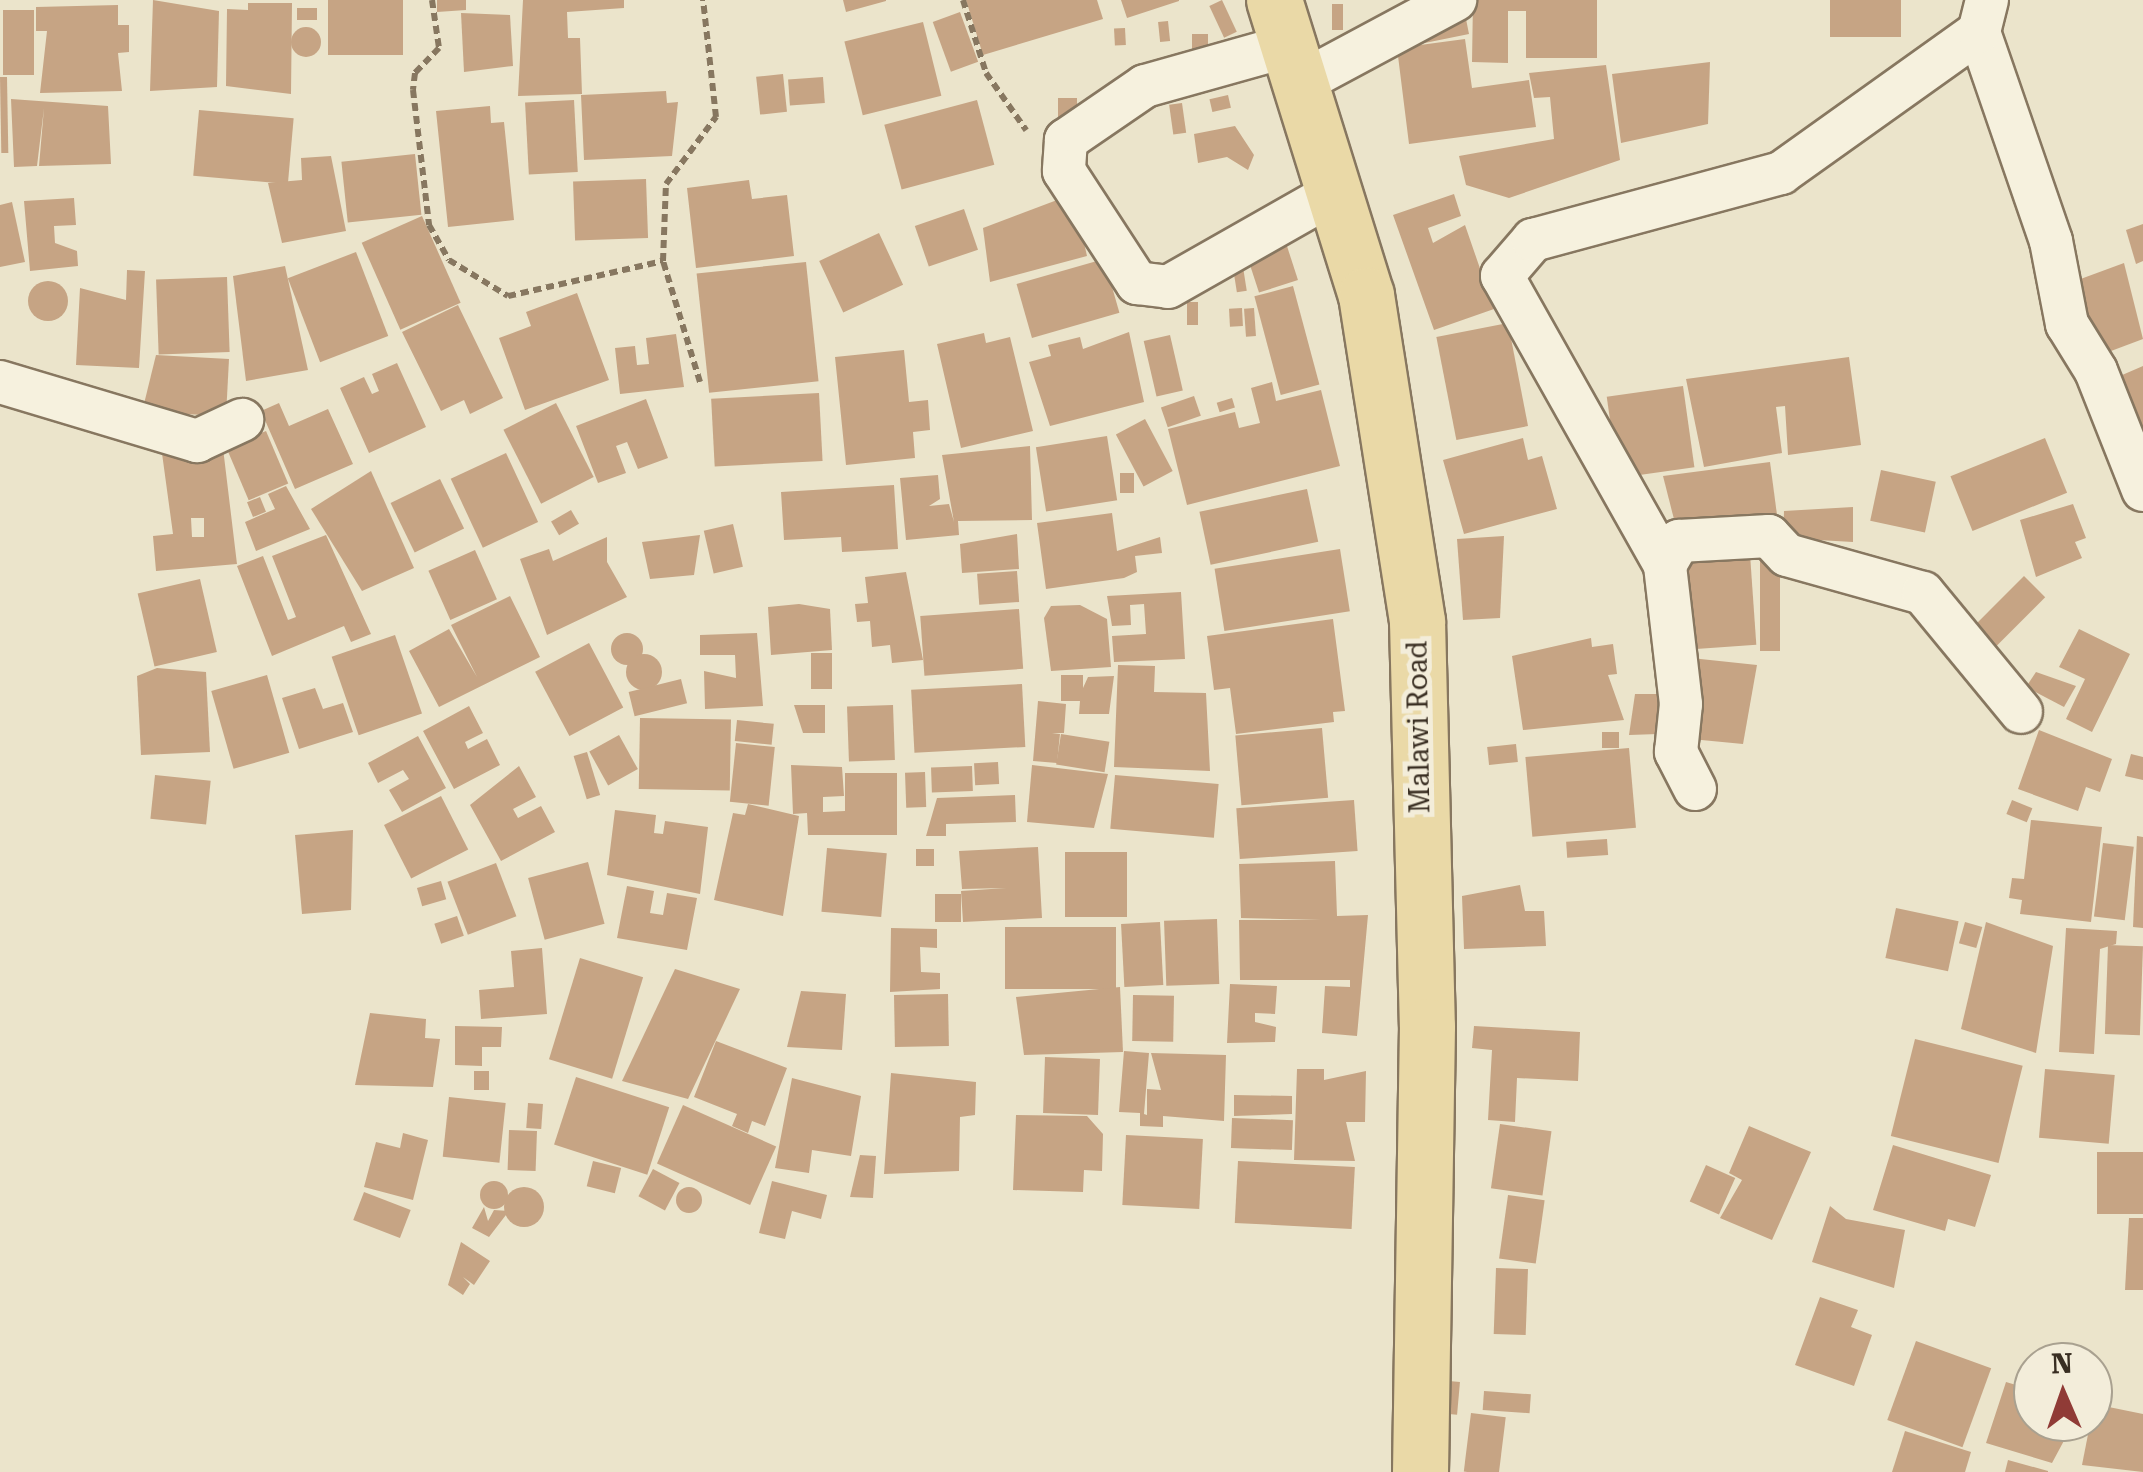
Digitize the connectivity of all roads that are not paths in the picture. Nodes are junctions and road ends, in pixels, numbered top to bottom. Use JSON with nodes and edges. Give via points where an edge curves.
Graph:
{"nodes":[{"id":1,"x":1455,"y":0,"type":"edge"},
{"id":2,"x":1989,"y":9,"type":"edge"},
{"id":3,"x":1289,"y":42,"type":"edge"},
{"id":4,"x":1339,"y":190,"type":"junction"},
{"id":5,"x":0,"y":382,"type":"edge"},
{"id":6,"x":242,"y":420,"type":"dead end"},
{"id":7,"x":2143,"y":490,"type":"edge"},
{"id":8,"x":1665,"y":565,"type":"junction"},
{"id":9,"x":2021,"y":712,"type":"dead end"},
{"id":10,"x":1695,"y":789,"type":"dead end"},
{"id":11,"x":1420,"y":1472,"type":"edge"}],
"edges":[{"from":1,"to":3,"type":"street"},
{"from":2,"to":7,"type":"street","via":[[2067,324],[2096,371]]},
{"from":2,"to":8,"type":"street","via":[[1781,173],[1533,240],[1502,276]]},
{"from":3,"to":4,"type":"main road","name":"Malawi Road"},
{"from":3,"to":4,"type":"street","via":[[1144,86],[1066,140],[1064,171],[1137,283],[1168,287]]},
{"from":4,"to":11,"type":"main road","name":"Malawi Road","via":[[1366,295],[1417,621],[1428,1026]]},
{"from":5,"to":6,"type":"street","via":[[197,440]]},
{"from":8,"to":9,"type":"street","via":[[1679,541],[1769,536],[1787,555],[1922,593]]},
{"from":8,"to":10,"type":"street","via":[[1681,704],[1676,752]]}]}
